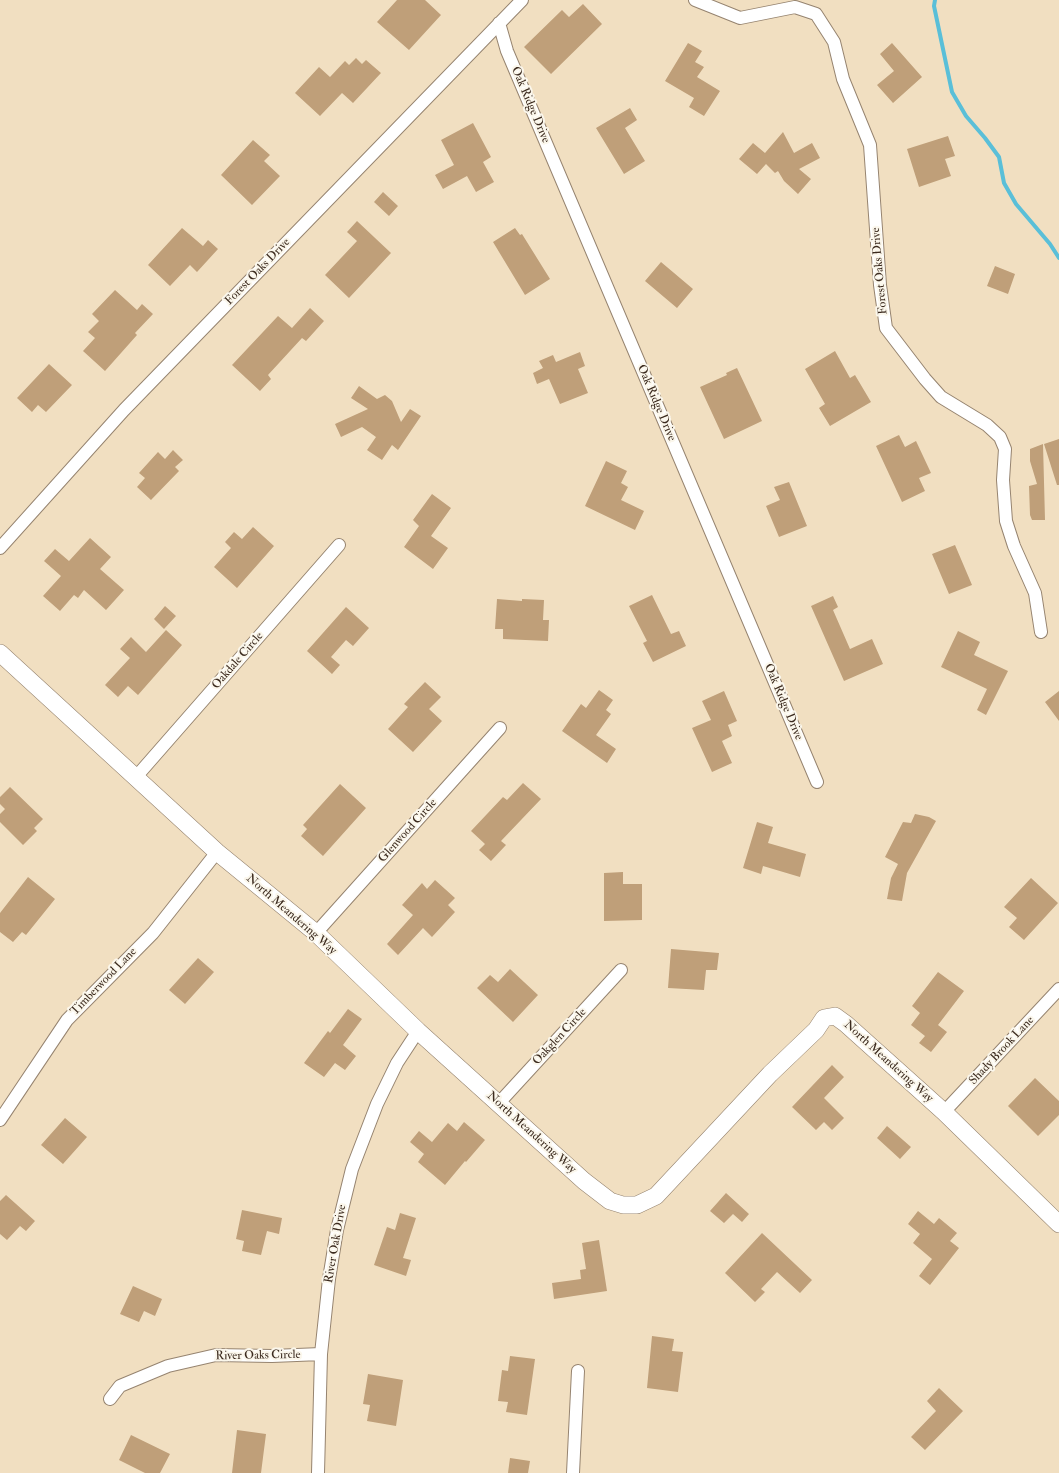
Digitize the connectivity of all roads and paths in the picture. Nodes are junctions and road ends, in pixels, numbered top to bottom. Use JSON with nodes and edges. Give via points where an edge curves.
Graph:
{"nodes":[{"id":1,"x":522,"y":0,"type":"edge"},
{"id":2,"x":695,"y":0,"type":"edge"},
{"id":3,"x":499,"y":23,"type":"junction"},
{"id":4,"x":339,"y":545,"type":"dead end"},
{"id":5,"x":0,"y":548,"type":"edge"},
{"id":6,"x":1042,"y":632,"type":"dead end"},
{"id":7,"x":0,"y":653,"type":"edge"},
{"id":8,"x":500,"y":728,"type":"dead end"},
{"id":9,"x":136,"y":777,"type":"junction"},
{"id":10,"x":817,"y":782,"type":"dead end"},
{"id":11,"x":217,"y":852,"type":"junction"},
{"id":12,"x":316,"y":933,"type":"junction"},
{"id":13,"x":621,"y":970,"type":"dead end"},
{"id":14,"x":1059,"y":989,"type":"edge"},
{"id":15,"x":418,"y":1031,"type":"junction"},
{"id":16,"x":498,"y":1104,"type":"junction"},
{"id":17,"x":944,"y":1112,"type":"junction"},
{"id":18,"x":0,"y":1120,"type":"edge"},
{"id":19,"x":1059,"y":1224,"type":"edge"},
{"id":20,"x":321,"y":1354,"type":"junction"},
{"id":21,"x":578,"y":1371,"type":"dead end"},
{"id":22,"x":110,"y":1399,"type":"dead end"},
{"id":23,"x":318,"y":1473,"type":"edge"},
{"id":24,"x":573,"y":1473,"type":"edge"}],
"edges":[{"from":1,"to":3,"type":"street","name":"Forest Oaks Drive"},
{"from":2,"to":6,"type":"street","name":"Forest Oaks Drive","via":[[740,18],[795,7],[816,14],[834,42],[843,79],[870,145],[880,285],[886,328],[941,397],[987,425],[1000,437],[1005,449],[1003,480],[1006,521],[1035,593]]},
{"from":3,"to":5,"type":"street","name":"Forest Oaks Drive","via":[[124,410]]},
{"from":3,"to":10,"type":"street","name":"Oak Ridge Drive","via":[[507,51]]},
{"from":4,"to":9,"type":"street","name":"Oakdale Circle"},
{"from":7,"to":9,"type":"street","name":"North Meandering Way"},
{"from":8,"to":12,"type":"street","name":"Glenwood Circle"},
{"from":9,"to":11,"type":"street","name":"North Meandering Way"},
{"from":11,"to":12,"type":"street","name":"North Meandering Way"},
{"from":11,"to":18,"type":"street","name":"Timberwood Lane","via":[[153,934],[67,1020]]},
{"from":12,"to":15,"type":"street","name":"North Meandering Way"},
{"from":13,"to":16,"type":"street","name":"Oakglen Circle"},
{"from":14,"to":17,"type":"street","name":"Shady Brook Lane"},
{"from":15,"to":16,"type":"street","name":"North Meandering Way"},
{"from":15,"to":20,"type":"street","name":"River Oak Drive","via":[[397,1064],[377,1104],[352,1169],[329,1279]]},
{"from":16,"to":17,"type":"street","name":"North Meandering Way","via":[[584,1181],[610,1201],[623,1205],[637,1205],[656,1196],[770,1074],[816,1030],[824,1018],[835,1016],[846,1024]]},
{"from":17,"to":19,"type":"street","name":"North Meandering Way"},
{"from":20,"to":22,"type":"street","name":"River Oaks Circle","via":[[216,1355],[168,1366],[120,1386]]},
{"from":20,"to":23,"type":"street","name":"River Oak Drive"},
{"from":21,"to":24,"type":"street"}]}
